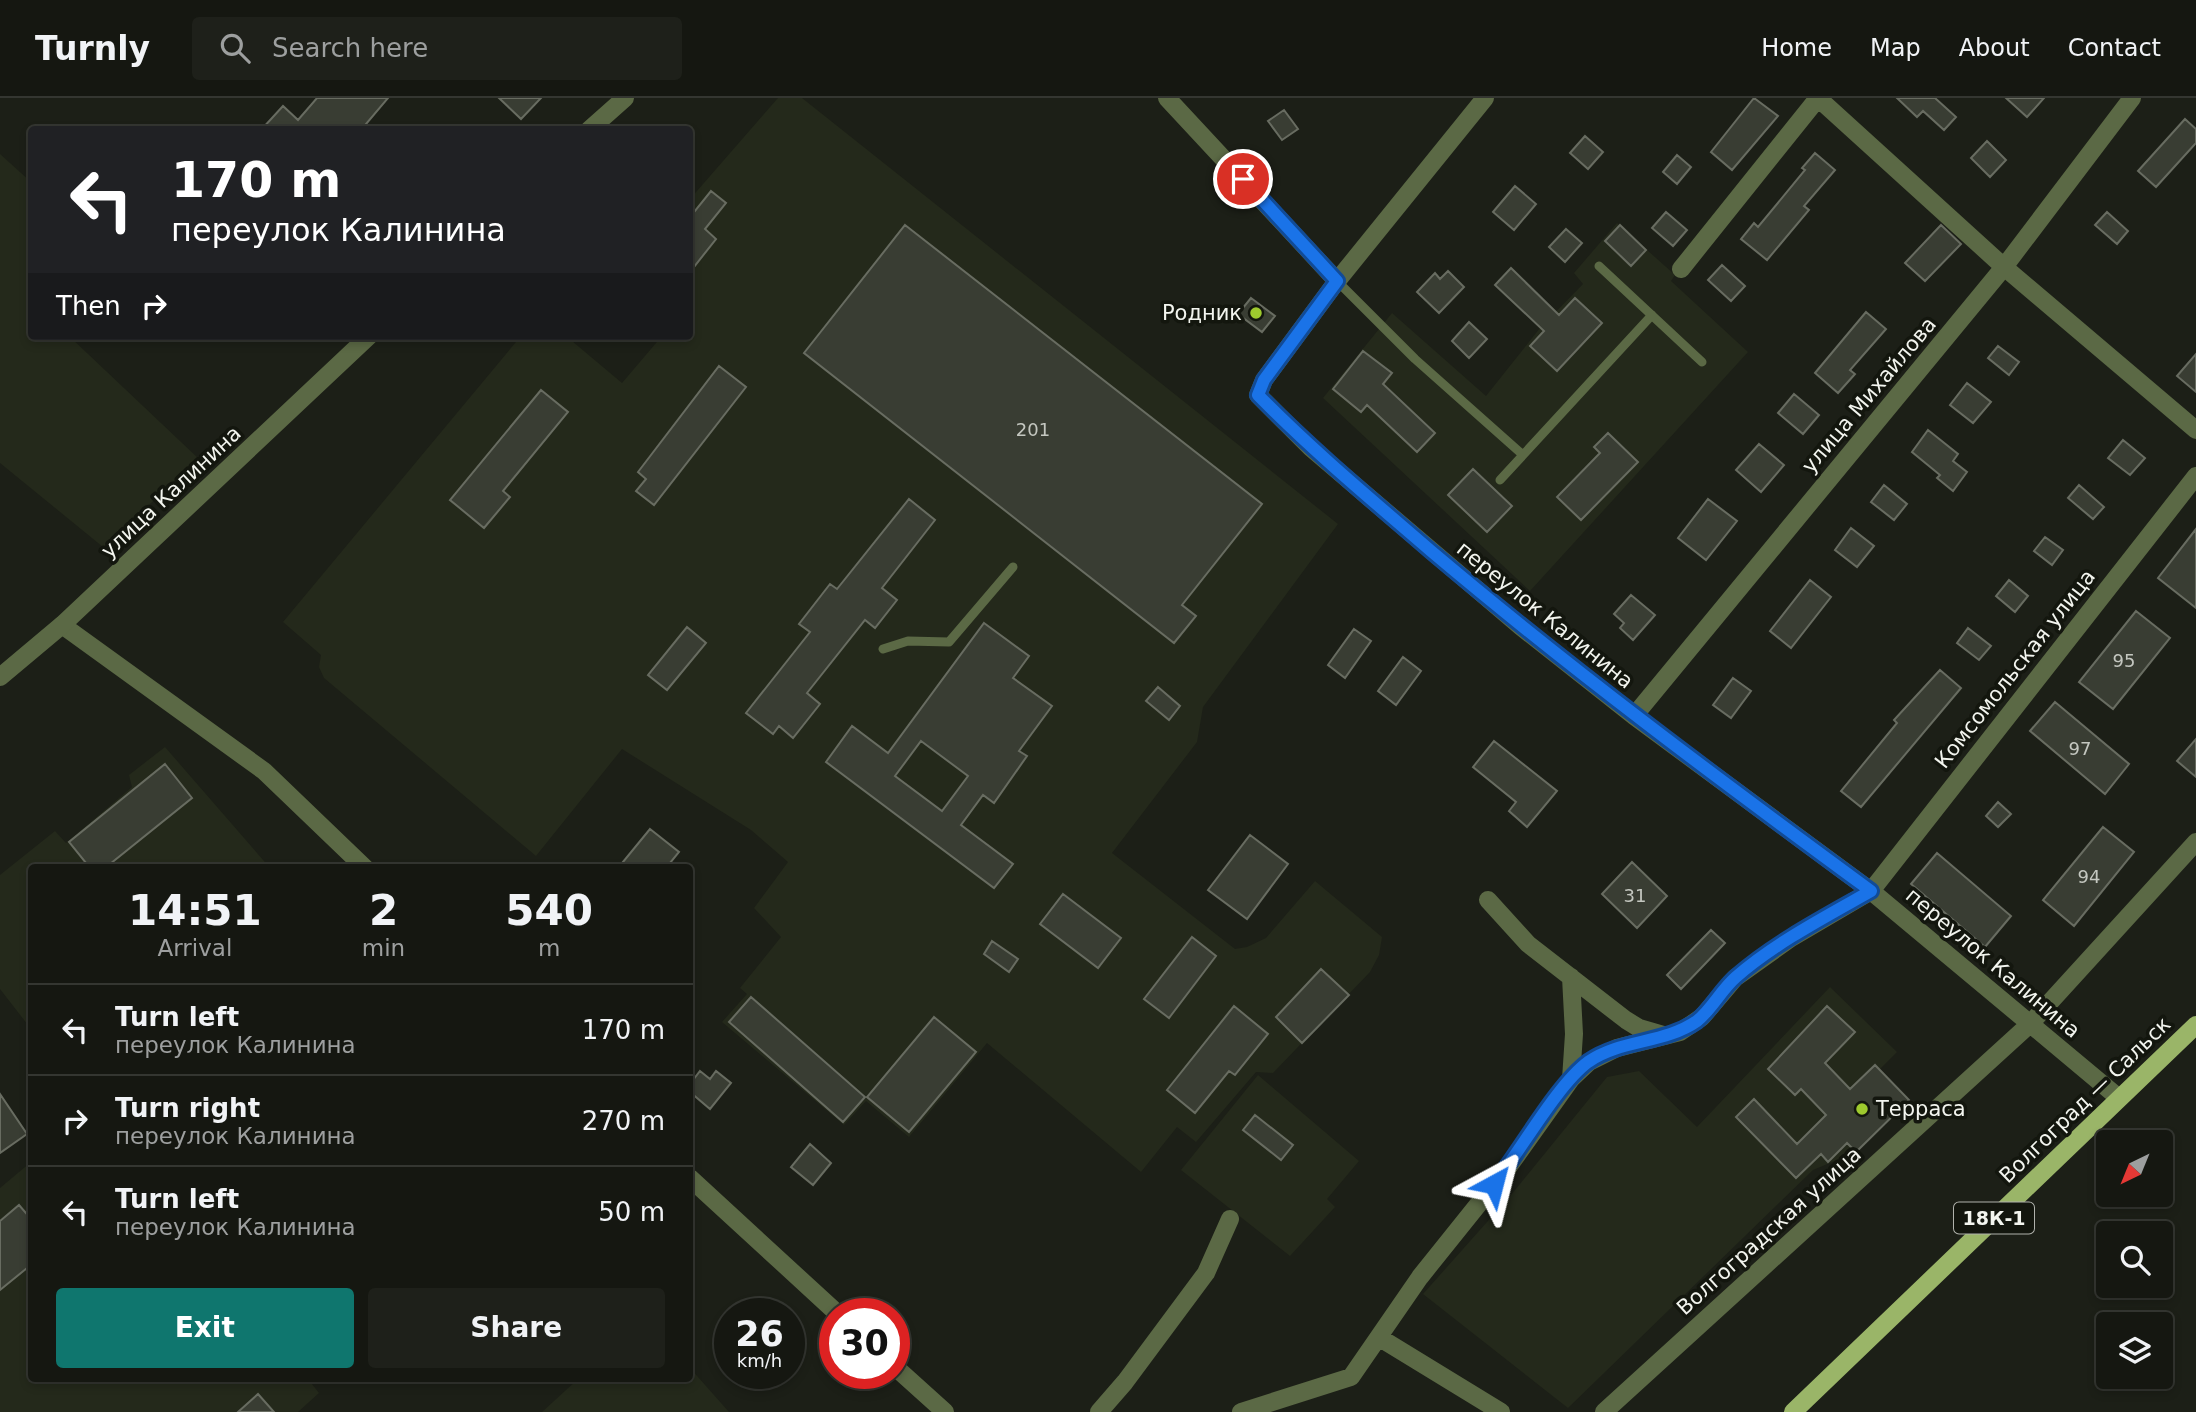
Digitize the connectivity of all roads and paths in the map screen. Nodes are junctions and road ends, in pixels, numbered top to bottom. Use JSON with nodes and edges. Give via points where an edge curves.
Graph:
{"nodes":[{"id":1,"x":625,"y":98,"type":"edge"},
{"id":2,"x":1167,"y":98,"type":"edge"},
{"id":3,"x":1485,"y":98,"type":"edge"},
{"id":4,"x":1818,"y":98,"type":"edge"},
{"id":5,"x":2133,"y":98,"type":"edge"},
{"id":6,"x":594,"y":126,"type":"edge"},
{"id":7,"x":1599,"y":266,"type":"dead end"},
{"id":8,"x":2004,"y":267,"type":"junction"},
{"id":9,"x":1681,"y":269,"type":"dead end"},
{"id":10,"x":1337,"y":281,"type":"junction"},
{"id":11,"x":1652,"y":315,"type":"junction"},
{"id":12,"x":365,"y":340,"type":"edge"},
{"id":13,"x":1702,"y":362,"type":"dead end"},
{"id":14,"x":2196,"y":430,"type":"edge"},
{"id":15,"x":1522,"y":455,"type":"junction"},
{"id":16,"x":2196,"y":476,"type":"edge"},
{"id":17,"x":1500,"y":481,"type":"dead end"},
{"id":18,"x":1013,"y":567,"type":"dead end"},
{"id":19,"x":62,"y":625,"type":"junction"},
{"id":20,"x":883,"y":649,"type":"dead end"},
{"id":21,"x":0,"y":677,"type":"edge"},
{"id":22,"x":1634,"y":716,"type":"junction"},
{"id":23,"x":2196,"y":842,"type":"edge"},
{"id":24,"x":361,"y":864,"type":"edge"},
{"id":25,"x":1871,"y":891,"type":"junction"},
{"id":26,"x":1488,"y":900,"type":"dead end"},
{"id":27,"x":1571,"y":978,"type":"junction"},
{"id":28,"x":2031,"y":1024,"type":"junction"},
{"id":29,"x":2196,"y":1025,"type":"edge"},
{"id":30,"x":1665,"y":1036,"type":"junction"},
{"id":31,"x":1571,"y":1079,"type":"junction"},
{"id":32,"x":2119,"y":1098,"type":"junction"},
{"id":33,"x":693,"y":1181,"type":"edge"},
{"id":34,"x":1230,"y":1219,"type":"dead end"},
{"id":35,"x":821,"y":1298,"type":"edge"},
{"id":36,"x":1380,"y":1338,"type":"junction"},
{"id":37,"x":910,"y":1380,"type":"edge"},
{"id":38,"x":945,"y":1412,"type":"edge"},
{"id":39,"x":1099,"y":1412,"type":"edge"},
{"id":40,"x":1241,"y":1412,"type":"edge"},
{"id":41,"x":1501,"y":1412,"type":"edge"},
{"id":42,"x":1604,"y":1412,"type":"edge"},
{"id":43,"x":1793,"y":1412,"type":"edge"}],
"edges":[{"from":1,"to":6,"type":"street"},
{"from":2,"to":10,"type":"street"},
{"from":3,"to":10,"type":"street"},
{"from":4,"to":8,"type":"street"},
{"from":4,"to":9,"type":"street"},
{"from":5,"to":8,"type":"street","name":"улица Михайлова"},
{"from":7,"to":11,"type":"lane"},
{"from":8,"to":14,"type":"street"},
{"from":8,"to":22,"type":"street","name":"улица Михайлова"},
{"from":10,"to":15,"type":"lane"},
{"from":10,"to":22,"type":"street","name":"переулок Калинина","via":[[1264,380],[1258,395],[1311,449]]},
{"from":11,"to":13,"type":"lane"},
{"from":11,"to":15,"type":"lane"},
{"from":12,"to":19,"type":"street","name":"улица Калинина"},
{"from":15,"to":17,"type":"lane"},
{"from":16,"to":25,"type":"street","name":"Комсомольская улица"},
{"from":18,"to":20,"type":"lane","via":[[949,642],[908,641]]},
{"from":19,"to":21,"type":"street","name":"улица Калинина"},
{"from":19,"to":24,"type":"street","via":[[264,771]]},
{"from":22,"to":25,"type":"street","name":"переулок Калинина"},
{"from":23,"to":28,"type":"street","name":"Волгоградская улица"},
{"from":25,"to":28,"type":"street","name":"переулок Калинина"},
{"from":25,"to":30,"type":"street","via":[[1791,938],[1735,978],[1702,1017]]},
{"from":26,"to":27,"type":"street","via":[[1507,925]]},
{"from":27,"to":30,"type":"street","via":[[1639,1028]]},
{"from":27,"to":31,"type":"street"},
{"from":28,"to":32,"type":"street","name":"переулок Калинина"},
{"from":28,"to":42,"type":"street","name":"Волгоградская улица"},
{"from":29,"to":32,"type":"main road","name":"Волгоград — Сальск","number":"18К-1"},
{"from":30,"to":31,"type":"street","via":[[1617,1048],[1589,1062]]},
{"from":31,"to":36,"type":"street","via":[[1420,1277]]},
{"from":32,"to":43,"type":"main road","name":"Волгоград — Сальск","number":"18К-1"},
{"from":33,"to":35,"type":"street"},
{"from":34,"to":39,"type":"street","via":[[1206,1273]]},
{"from":36,"to":40,"type":"street","via":[[1352,1377]]},
{"from":36,"to":41,"type":"street"},
{"from":37,"to":38,"type":"street"}]}
